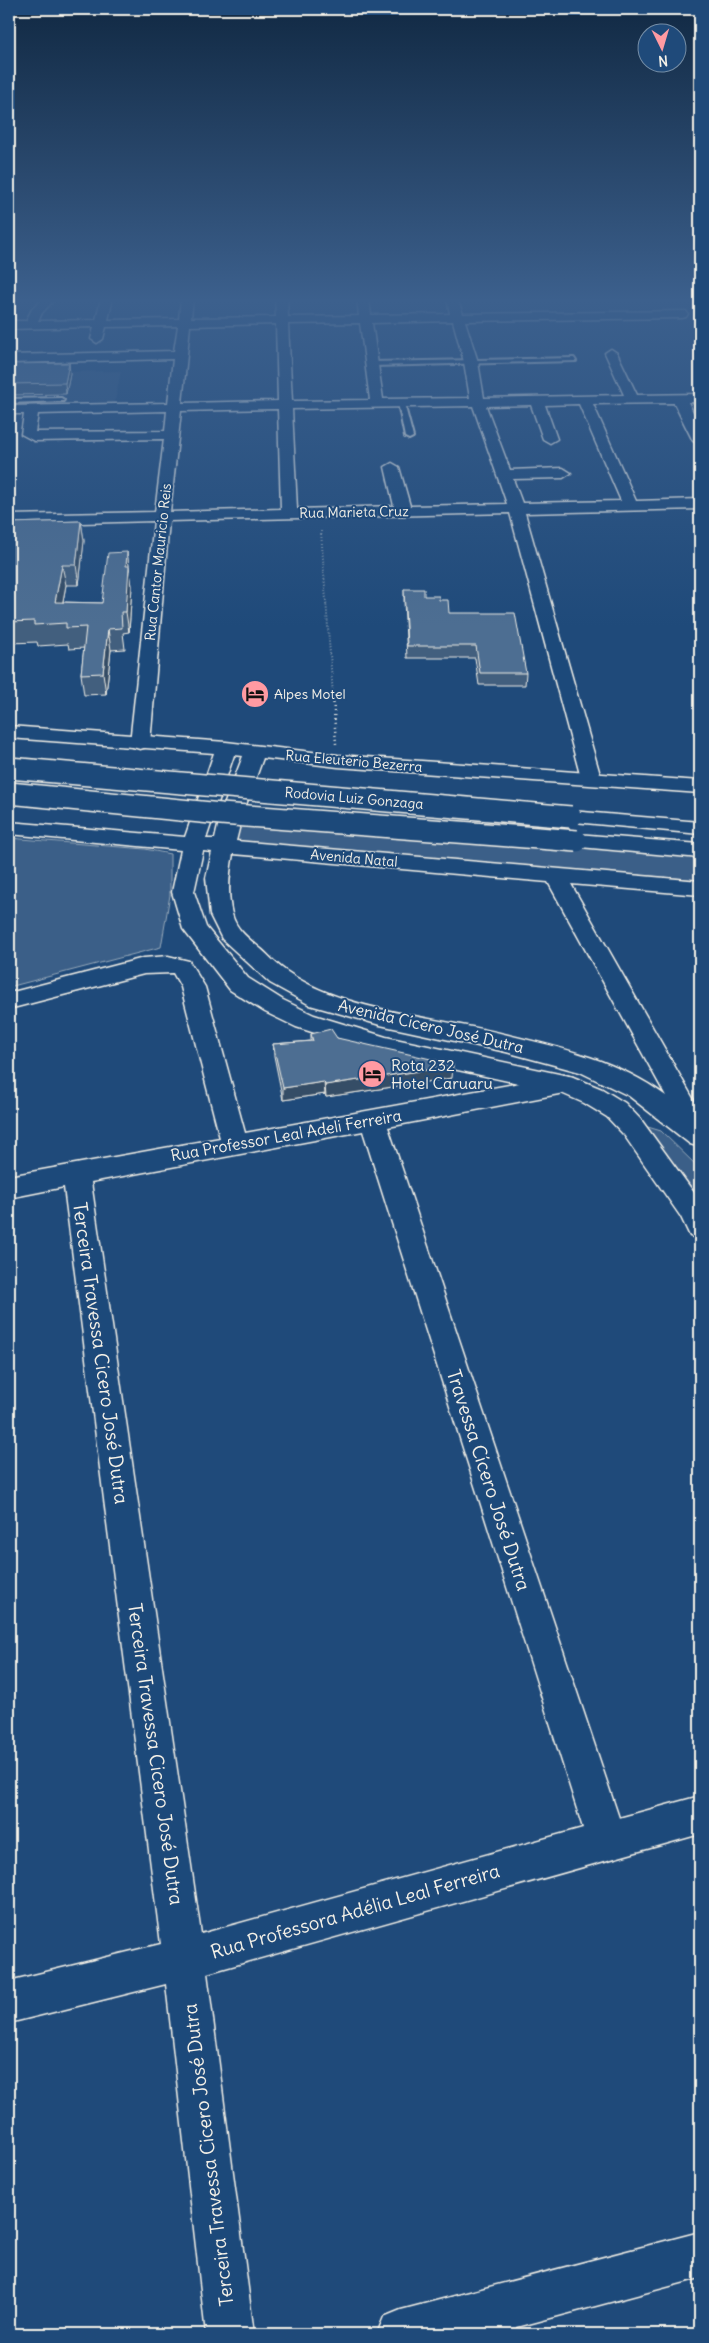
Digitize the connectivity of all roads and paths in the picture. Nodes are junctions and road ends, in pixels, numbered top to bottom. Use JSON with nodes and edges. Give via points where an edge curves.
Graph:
{"nodes":[{"id":1,"x":158,"y":407,"type":"edge"},
{"id":2,"x":174,"y":407,"type":"edge"},
{"id":3,"x":286,"y":407,"type":"edge"},
{"id":4,"x":401,"y":407,"type":"edge"},
{"id":5,"x":480,"y":407,"type":"edge"},
{"id":6,"x":539,"y":407,"type":"edge"},
{"id":7,"x":587,"y":407,"type":"edge"},
{"id":8,"x":683,"y":407,"type":"edge"},
{"id":9,"x":9,"y":410,"type":"edge"},
{"id":10,"x":31,"y":410,"type":"junction"},
{"id":11,"x":171,"y":435,"type":"junction"},
{"id":12,"x":409,"y":437,"type":"dead end"},
{"id":13,"x":550,"y":439,"type":"dead end"},
{"id":14,"x":700,"y":441,"type":"edge"},
{"id":15,"x":392,"y":467,"type":"dead end"},
{"id":16,"x":563,"y":472,"type":"dead end"},
{"id":17,"x":505,"y":475,"type":"junction"},
{"id":18,"x":700,"y":504,"type":"edge"},
{"id":19,"x":630,"y":505,"type":"junction"},
{"id":20,"x":516,"y":508,"type":"junction"},
{"id":21,"x":403,"y":511,"type":"junction"},
{"id":22,"x":319,"y":512,"type":"junction"},
{"id":23,"x":289,"y":513,"type":"junction"},
{"id":24,"x":162,"y":516,"type":"junction"},
{"id":25,"x":9,"y":520,"type":"edge"},
{"id":26,"x":9,"y":732,"type":"edge"},
{"id":27,"x":140,"y":743,"type":"junction"},
{"id":28,"x":226,"y":748,"type":"junction"},
{"id":29,"x":255,"y":752,"type":"junction"},
{"id":30,"x":338,"y":761,"type":"junction"},
{"id":31,"x":9,"y":768,"type":"edge"},
{"id":32,"x":591,"y":778,"type":"junction"},
{"id":33,"x":700,"y":787,"type":"edge"},
{"id":34,"x":9,"y":793,"type":"edge"},
{"id":35,"x":9,"y":828,"type":"edge"},
{"id":36,"x":700,"y":828,"type":"edge"},
{"id":37,"x":193,"y":845,"type":"junction"},
{"id":38,"x":224,"y":848,"type":"junction"},
{"id":39,"x":700,"y":851,"type":"edge"},
{"id":40,"x":555,"y":875,"type":"junction"},
{"id":41,"x":700,"y":888,"type":"edge"},
{"id":42,"x":9,"y":1001,"type":"edge"},
{"id":43,"x":564,"y":1084,"type":"junction"},
{"id":44,"x":372,"y":1119,"type":"junction"},
{"id":45,"x":700,"y":1136,"type":"edge"},
{"id":46,"x":235,"y":1145,"type":"junction"},
{"id":47,"x":76,"y":1174,"type":"junction"},
{"id":48,"x":9,"y":1186,"type":"edge"},
{"id":49,"x":700,"y":1228,"type":"edge"},
{"id":50,"x":700,"y":1815,"type":"edge"},
{"id":51,"x":607,"y":1840,"type":"junction"},
{"id":52,"x":184,"y":1959,"type":"junction"},
{"id":53,"x":9,"y":2002,"type":"edge"},
{"id":54,"x":700,"y":2255,"type":"edge"},
{"id":55,"x":492,"y":2322,"type":"edge"},
{"id":56,"x":230,"y":2334,"type":"edge"},
{"id":57,"x":401,"y":2334,"type":"edge"}],
"edges":[{"from":1,"to":10,"type":"main road"},
{"from":2,"to":11,"type":"main road","name":"Rua Cantor Mauricio Reis"},
{"from":3,"to":23,"type":"main road"},
{"from":4,"to":12,"type":"lane"},
{"from":5,"to":17,"type":"main road"},
{"from":6,"to":13,"type":"main road"},
{"from":7,"to":19,"type":"main road"},
{"from":8,"to":14,"type":"main road"},
{"from":9,"to":10,"type":"main road"},
{"from":10,"to":11,"type":"main road","via":[[28,434],[34,437]]},
{"from":11,"to":24,"type":"main road","name":"Rua Cantor Mauricio Reis"},
{"from":15,"to":21,"type":"main road"},
{"from":16,"to":17,"type":"main road"},
{"from":17,"to":20,"type":"main road"},
{"from":18,"to":19,"type":"main road","name":"Rua Marieta Cruz"},
{"from":19,"to":20,"type":"main road","name":"Rua Marieta Cruz"},
{"from":20,"to":21,"type":"main road","name":"Rua Marieta Cruz"},
{"from":20,"to":32,"type":"main road"},
{"from":21,"to":22,"type":"main road","name":"Rua Marieta Cruz"},
{"from":22,"to":23,"type":"main road","name":"Rua Marieta Cruz"},
{"from":22,"to":30,"type":"path"},
{"from":23,"to":24,"type":"main road","name":"Rua Marieta Cruz"},
{"from":24,"to":25,"type":"main road","name":"Rua Marieta Cruz"},
{"from":24,"to":27,"type":"main road","name":"Rua Cantor Mauricio Reis"},
{"from":26,"to":27,"type":"main road","name":"Rua Eleuterio Bezerra"},
{"from":27,"to":28,"type":"main road","name":"Rua Eleuterio Bezerra"},
{"from":28,"to":29,"type":"main road","name":"Rua Eleuterio Bezerra"},
{"from":28,"to":37,"type":"main road","name":"Avenida Cícero José Dutra"},
{"from":29,"to":30,"type":"main road","name":"Rua Eleuterio Bezerra"},
{"from":29,"to":38,"type":"main road","name":"Avenida Cícero José Dutra","via":[[232,813]]},
{"from":30,"to":32,"type":"main road","name":"Rua Eleuterio Bezerra"},
{"from":31,"to":36,"type":"main road","name":"Rodovia Luiz Gonzaga","bridge":true},
{"from":32,"to":33,"type":"main road","name":"Rua Eleuterio Bezerra"},
{"from":34,"to":39,"type":"main road","name":"Rodovia Luiz Gonzaga","bridge":true,"via":[[222,814]]},
{"from":35,"to":37,"type":"main road","name":"Avenida Natal"},
{"from":37,"to":38,"type":"main road","name":"Avenida Natal"},
{"from":37,"to":43,"type":"main road","name":"Avenida Cícero José Dutra","via":[[183,892],[195,929],[239,984],[305,1021],[384,1046]]},
{"from":38,"to":40,"type":"main road","name":"Avenida Natal"},
{"from":38,"to":45,"type":"main road","name":"Avenida Cícero José Dutra","via":[[217,878],[221,915],[230,934],[278,977],[320,999],[389,1019],[506,1043],[588,1065],[638,1090]]},
{"from":40,"to":41,"type":"main road","name":"Avenida Natal"},
{"from":40,"to":45,"type":"main road"},
{"from":42,"to":46,"type":"main road","via":[[144,966],[181,966],[193,986]]},
{"from":43,"to":44,"type":"main road","name":"Rua Professor Leal Adeli Ferreira"},
{"from":43,"to":49,"type":"main road","name":"Avenida Cícero José Dutra","via":[[616,1110],[633,1128],[692,1211]]},
{"from":44,"to":46,"type":"main road","name":"Rua Professor Leal Adeli Ferreira"},
{"from":44,"to":51,"type":"main road","name":"Travessa Cícero José Dutra"},
{"from":46,"to":47,"type":"main road","name":"Rua Professor Leal Adeli Ferreira"},
{"from":47,"to":48,"type":"main road","name":"Rua Professor Leal Adeli Ferreira"},
{"from":47,"to":52,"type":"main road","name":"Terceira Travessa Cicero José Dutra"},
{"from":50,"to":51,"type":"main road","name":"Rua Professora Adélia Leal Ferreira"},
{"from":51,"to":52,"type":"main road","name":"Rua Professora Adélia Leal Ferreira"},
{"from":52,"to":53,"type":"main road","name":"Rua Professora Adélia Leal Ferreira"},
{"from":52,"to":56,"type":"main road","name":"Terceira Travessa Cicero José Dutra"},
{"from":54,"to":55,"type":"main road"},
{"from":55,"to":57,"type":"main road"}]}
